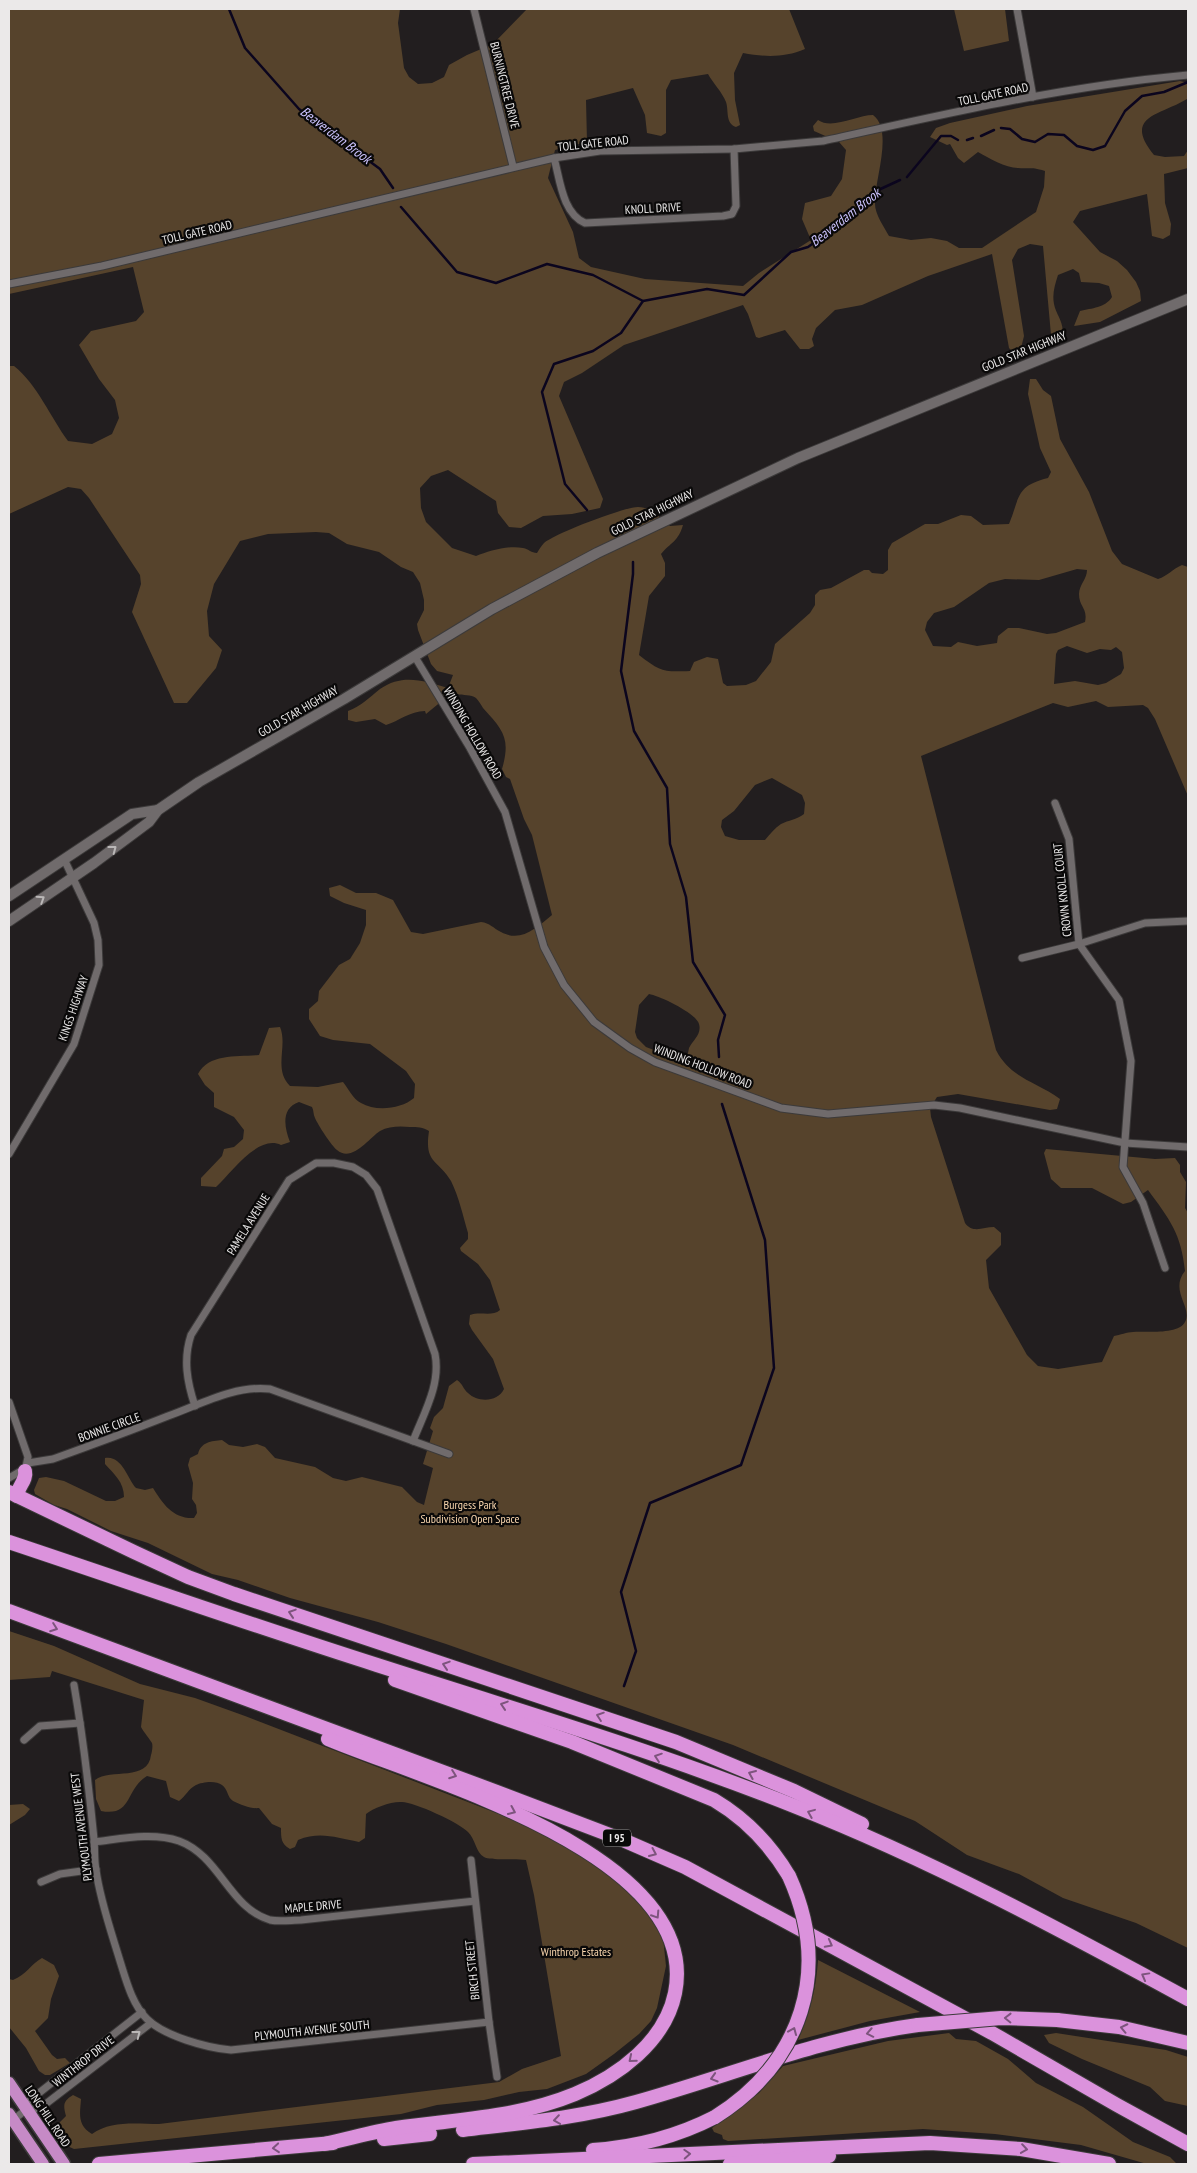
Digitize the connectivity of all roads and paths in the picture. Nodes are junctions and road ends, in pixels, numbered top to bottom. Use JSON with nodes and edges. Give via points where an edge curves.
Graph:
{"nodes":[{"id":1,"x":474,"y":9,"type":"edge"},
{"id":2,"x":1017,"y":9,"type":"edge"},
{"id":3,"x":1188,"y":75,"type":"edge"},
{"id":4,"x":1034,"y":97,"type":"junction"},
{"id":5,"x":734,"y":149,"type":"junction"},
{"id":6,"x":554,"y":158,"type":"junction"},
{"id":7,"x":513,"y":166,"type":"junction"},
{"id":8,"x":9,"y":284,"type":"edge"},
{"id":9,"x":1188,"y":299,"type":"edge"},
{"id":10,"x":415,"y":657,"type":"junction"},
{"id":11,"x":1055,"y":803,"type":"dead end"},
{"id":12,"x":158,"y":810,"type":"junction"},
{"id":13,"x":64,"y":859,"type":"junction"},
{"id":14,"x":74,"y":877,"type":"junction"},
{"id":15,"x":9,"y":896,"type":"edge"},
{"id":16,"x":9,"y":921,"type":"edge"},
{"id":17,"x":1188,"y":921,"type":"edge"},
{"id":18,"x":1079,"y":944,"type":"junction"},
{"id":19,"x":1022,"y":958,"type":"dead end"},
{"id":20,"x":1125,"y":1144,"type":"junction"},
{"id":21,"x":1188,"y":1147,"type":"edge"},
{"id":22,"x":9,"y":1154,"type":"edge"},
{"id":23,"x":1165,"y":1268,"type":"dead end"},
{"id":24,"x":9,"y":1402,"type":"edge"},
{"id":25,"x":195,"y":1406,"type":"junction"},
{"id":26,"x":414,"y":1441,"type":"junction"},
{"id":27,"x":449,"y":1454,"type":"dead end"},
{"id":28,"x":27,"y":1467,"type":"junction"},
{"id":29,"x":9,"y":1478,"type":"edge"},
{"id":30,"x":13,"y":1494,"type":"edge"},
{"id":31,"x":9,"y":1542,"type":"edge"},
{"id":32,"x":9,"y":1546,"type":"edge"},
{"id":33,"x":9,"y":1611,"type":"edge"},
{"id":34,"x":209,"y":1685,"type":"junction"},
{"id":35,"x":74,"y":1686,"type":"dead end"},
{"id":36,"x":80,"y":1723,"type":"junction"},
{"id":37,"x":24,"y":1740,"type":"dead end"},
{"id":38,"x":94,"y":1842,"type":"junction"},
{"id":39,"x":471,"y":1860,"type":"dead end"},
{"id":40,"x":96,"y":1869,"type":"junction"},
{"id":41,"x":41,"y":1882,"type":"dead end"},
{"id":42,"x":999,"y":1897,"type":"junction"},
{"id":43,"x":475,"y":1901,"type":"junction"},
{"id":44,"x":1188,"y":1999,"type":"edge"},
{"id":45,"x":146,"y":2018,"type":"junction"},
{"id":46,"x":489,"y":2022,"type":"junction"},
{"id":47,"x":1188,"y":2042,"type":"edge"},
{"id":48,"x":497,"y":2077,"type":"dead end"},
{"id":49,"x":9,"y":2083,"type":"edge"},
{"id":50,"x":26,"y":2109,"type":"junction"},
{"id":51,"x":11,"y":2117,"type":"edge"},
{"id":52,"x":324,"y":2144,"type":"junction"},
{"id":53,"x":1188,"y":2144,"type":"edge"},
{"id":54,"x":997,"y":2146,"type":"junction"},
{"id":55,"x":43,"y":2164,"type":"edge"},
{"id":56,"x":64,"y":2164,"type":"edge"},
{"id":57,"x":99,"y":2164,"type":"edge"},
{"id":58,"x":473,"y":2164,"type":"edge"},
{"id":59,"x":481,"y":2164,"type":"edge"},
{"id":60,"x":730,"y":2164,"type":"edge"},
{"id":61,"x":1108,"y":2164,"type":"edge"}],
"edges":[{"from":1,"to":7,"type":"street","name":"BURNINGTREE DRIVE"},
{"from":2,"to":4,"type":"street"},
{"from":3,"to":4,"type":"street","name":"TOLL GATE ROAD"},
{"from":4,"to":5,"type":"street","name":"TOLL GATE ROAD","via":[[823,141]]},
{"from":5,"to":6,"type":"street","name":"TOLL GATE ROAD","via":[[600,151]]},
{"from":5,"to":6,"type":"street","name":"KNOLL DRIVE","via":[[736,206],[732,214],[585,223],[569,211]]},
{"from":6,"to":7,"type":"street","name":"TOLL GATE ROAD"},
{"from":7,"to":8,"type":"street","name":"TOLL GATE ROAD","via":[[102,266]]},
{"from":9,"to":10,"type":"main road","name":"GOLD STAR HIGHWAY","via":[[807,454],[588,558],[492,609]]},
{"from":10,"to":12,"type":"main road","name":"GOLD STAR HIGHWAY","via":[[198,782]]},
{"from":10,"to":20,"type":"street","name":"WINDING HOLLOW ROAD","via":[[506,812],[544,947],[564,985],[594,1022],[630,1048],[655,1062],[781,1108],[828,1114],[934,1105]]},
{"from":11,"to":18,"type":"street","name":"CROWN KNOLL COURT","via":[[1069,839]]},
{"from":12,"to":13,"type":"main road","name":"GOLD STAR HIGHWAY","via":[[132,814]]},
{"from":14,"to":12,"type":"main road","name":"GOLD STAR HIGHWAY","one_way":true,"via":[[149,822]]},
{"from":13,"to":14,"type":"street","name":"KINGS HIGHWAY"},
{"from":13,"to":15,"type":"main road","name":"GOLD STAR HIGHWAY"},
{"from":16,"to":14,"type":"main road","name":"GOLD STAR HIGHWAY","one_way":true},
{"from":14,"to":22,"type":"street","name":"KINGS HIGHWAY","via":[[96,932],[99,964],[74,1044]]},
{"from":17,"to":18,"type":"street","via":[[1145,923]]},
{"from":18,"to":19,"type":"street"},
{"from":18,"to":20,"type":"street","name":"CROWN KNOLL COURT","via":[[1119,1000],[1131,1061]]},
{"from":20,"to":21,"type":"street","name":"WINDING HOLLOW ROAD"},
{"from":20,"to":23,"type":"street","name":"CROWN KNOLL COURT","via":[[1123,1167],[1143,1203]]},
{"from":24,"to":28,"type":"street","via":[[28,1454]]},
{"from":25,"to":26,"type":"street","via":[[241,1390],[270,1389]]},
{"from":25,"to":26,"type":"street","name":"PAMELA AVENUE","via":[[186,1366],[191,1334],[289,1180],[316,1163],[334,1163],[353,1167],[377,1189],[435,1354],[438,1366],[435,1386]]},
{"from":25,"to":28,"type":"street","name":"BONNIE CIRCLE"},
{"from":26,"to":27,"type":"street"},
{"from":28,"to":29,"type":"street"},
{"from":28,"to":30,"type":"highway","via":[[26,1477]]},
{"from":42,"to":30,"type":"highway","one_way":true,"via":[[934,1857],[724,1762],[600,1716],[234,1594],[152,1560]]},
{"from":42,"to":31,"type":"highway","one_way":true,"via":[[859,1832],[747,1788]]},
{"from":59,"to":32,"type":"highway","one_way":true,"bridge":true,"via":[[638,2145],[680,2133],[715,2117],[739,2101],[766,2075],[789,2040],[803,2005],[808,1941],[802,1908],[789,1876],[765,1841],[733,1812],[660,1776],[549,1733],[93,1578]]},
{"from":33,"to":34,"type":"highway","number":"I 95","one_way":true},
{"from":34,"to":52,"type":"highway","one_way":true,"via":[[332,1740],[493,1802],[563,1836],[628,1881],[655,1912],[672,1945],[677,1986],[668,2015],[648,2045],[616,2072],[555,2101],[515,2112],[462,2122],[396,2128]]},
{"from":34,"to":53,"type":"highway","number":"I 95","one_way":true,"via":[[594,1828],[685,1867],[992,2033]]},
{"from":35,"to":36,"type":"street","name":"PLYMOUTH AVENUE WEST"},
{"from":36,"to":37,"type":"street","via":[[40,1726]]},
{"from":36,"to":38,"type":"street","name":"PLYMOUTH AVENUE WEST"},
{"from":38,"to":40,"type":"street","name":"PLYMOUTH AVENUE WEST"},
{"from":38,"to":43,"type":"street","name":"MAPLE DRIVE","via":[[151,1837],[179,1841],[204,1856],[246,1907],[272,1920],[301,1920]]},
{"from":39,"to":43,"type":"street","name":"BIRCH STREET"},
{"from":40,"to":41,"type":"street","via":[[60,1874]]},
{"from":40,"to":45,"type":"street","name":"PLYMOUTH AVENUE WEST","via":[[124,1974]]},
{"from":44,"to":42,"type":"highway","one_way":true},
{"from":43,"to":46,"type":"street","name":"BIRCH STREET"},
{"from":45,"to":46,"type":"street","name":"PLYMOUTH AVENUE SOUTH","via":[[158,2028],[179,2036],[215,2049],[231,2050]]},
{"from":45,"to":50,"type":"street","name":"WINTHROP DRIVE","via":[[30,2100]]},
{"from":50,"to":45,"type":"street","name":"WINTHROP DRIVE","one_way":true,"via":[[43,2106]]},
{"from":46,"to":48,"type":"street","name":"BIRCH STREET"},
{"from":47,"to":52,"type":"highway","one_way":true,"bridge":true,"via":[[1118,2027],[1057,2020],[1001,2018],[918,2024],[827,2043],[635,2102],[563,2119]]},
{"from":49,"to":50,"type":"highway","name":"LONG HILL ROAD"},
{"from":50,"to":51,"type":"street","name":"WINTHROP DRIVE"},
{"from":50,"to":56,"type":"highway","name":"LONG HILL ROAD"},
{"from":51,"to":55,"type":"highway"},
{"from":52,"to":57,"type":"highway","one_way":true},
{"from":59,"to":54,"type":"highway","one_way":true,"via":[[892,2144]]},
{"from":54,"to":60,"type":"highway","via":[[934,2146]]},
{"from":54,"to":61,"type":"highway","one_way":true},
{"from":58,"to":59,"type":"highway"}]}
